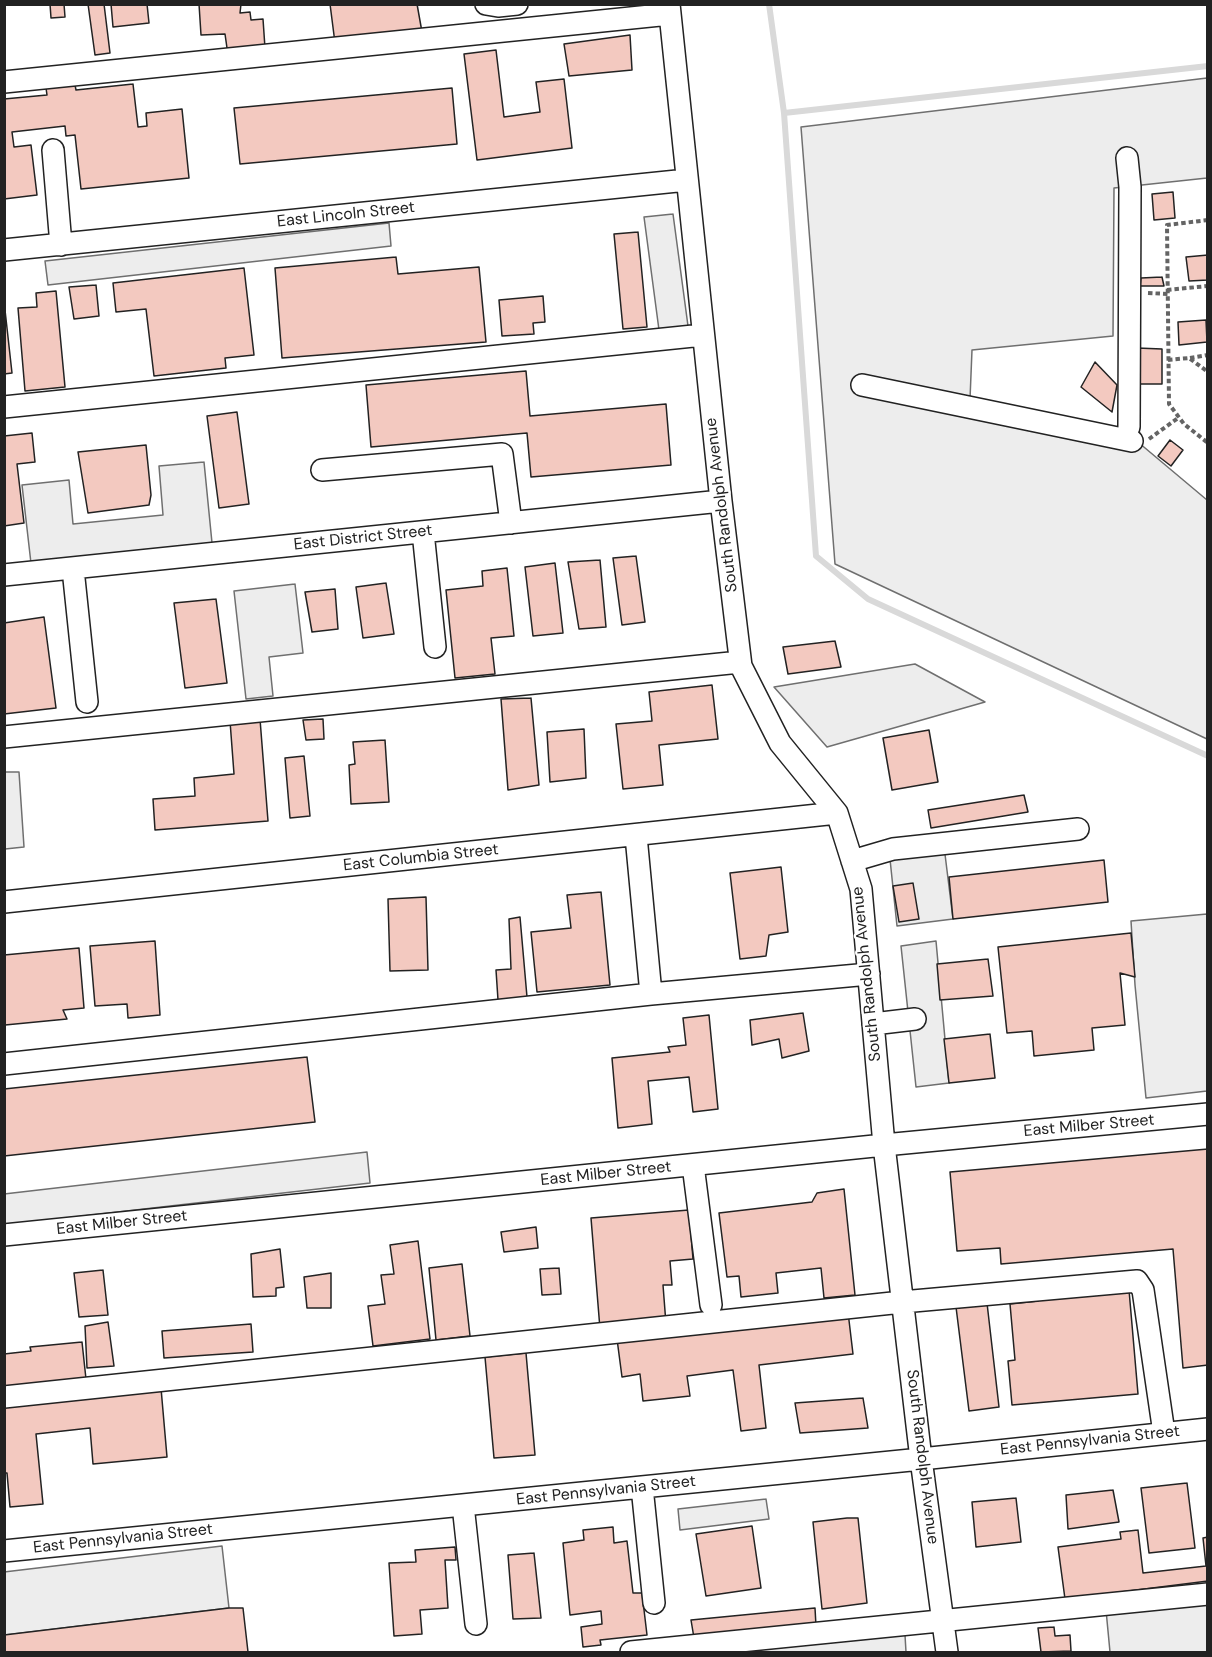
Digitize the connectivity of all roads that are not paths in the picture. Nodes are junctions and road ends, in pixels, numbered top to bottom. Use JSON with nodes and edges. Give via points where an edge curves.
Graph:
{"nodes":[{"id":1,"x":486,"y":4,"type":"edge"},
{"id":2,"x":517,"y":4,"type":"edge"},
{"id":3,"x":669,"y":9,"type":"edge"},
{"id":4,"x":4,"y":82,"type":"edge"},
{"id":5,"x":53,"y":150,"type":"dead end"},
{"id":6,"x":1127,"y":158,"type":"dead end"},
{"id":7,"x":687,"y":180,"type":"junction"},
{"id":8,"x":62,"y":244,"type":"junction"},
{"id":9,"x":4,"y":250,"type":"edge"},
{"id":10,"x":703,"y":335,"type":"junction"},
{"id":11,"x":862,"y":385,"type":"dead end"},
{"id":12,"x":4,"y":407,"type":"edge"},
{"id":13,"x":322,"y":470,"type":"dead end"},
{"id":14,"x":721,"y":501,"type":"junction"},
{"id":15,"x":511,"y":523,"type":"junction"},
{"id":16,"x":423,"y":532,"type":"junction"},
{"id":17,"x":73,"y":568,"type":"junction"},
{"id":18,"x":4,"y":575,"type":"edge"},
{"id":19,"x":435,"y":647,"type":"dead end"},
{"id":20,"x":740,"y":662,"type":"junction"},
{"id":21,"x":87,"y":702,"type":"dead end"},
{"id":22,"x":4,"y":737,"type":"edge"},
{"id":23,"x":837,"y":813,"type":"junction"},
{"id":24,"x":1078,"y":828,"type":"dead end"},
{"id":25,"x":636,"y":836,"type":"junction"},
{"id":26,"x":852,"y":861,"type":"junction"},
{"id":27,"x":4,"y":902,"type":"edge"},
{"id":28,"x":868,"y":974,"type":"junction"},
{"id":29,"x":651,"y":994,"type":"junction"},
{"id":30,"x":915,"y":1019,"type":"dead end"},
{"id":31,"x":873,"y":1024,"type":"junction"},
{"id":32,"x":4,"y":1064,"type":"edge"},
{"id":33,"x":1208,"y":1114,"type":"edge"},
{"id":34,"x":884,"y":1145,"type":"junction"},
{"id":35,"x":693,"y":1165,"type":"junction"},
{"id":36,"x":4,"y":1236,"type":"edge"},
{"id":37,"x":902,"y":1302,"type":"junction"},
{"id":38,"x":711,"y":1305,"type":"dead end"},
{"id":39,"x":4,"y":1397,"type":"edge"},
{"id":40,"x":1208,"y":1429,"type":"edge"},
{"id":41,"x":1164,"y":1433,"type":"junction"},
{"id":42,"x":921,"y":1459,"type":"junction"},
{"id":43,"x":642,"y":1487,"type":"junction"},
{"id":44,"x":463,"y":1505,"type":"junction"},
{"id":45,"x":4,"y":1551,"type":"edge"},
{"id":46,"x":1208,"y":1594,"type":"edge"},
{"id":47,"x":654,"y":1602,"type":"dead end"},
{"id":48,"x":943,"y":1620,"type":"junction"},
{"id":49,"x":476,"y":1624,"type":"dead end"},
{"id":50,"x":631,"y":1653,"type":"edge"},
{"id":51,"x":947,"y":1653,"type":"edge"}],
"edges":[{"from":1,"to":2,"type":"street"},
{"from":3,"to":4,"type":"street"},
{"from":3,"to":7,"type":"street","name":"South Randolph Avenue"},
{"from":5,"to":8,"type":"street"},
{"from":6,"to":11,"type":"street","via":[[1135,437]]},
{"from":7,"to":8,"type":"street","name":"East Lincoln Street"},
{"from":7,"to":10,"type":"street","name":"South Randolph Avenue"},
{"from":8,"to":9,"type":"street","name":"East Lincoln Street"},
{"from":10,"to":12,"type":"street"},
{"from":10,"to":14,"type":"street","name":"South Randolph Avenue"},
{"from":13,"to":15,"type":"street","via":[[502,454]]},
{"from":14,"to":15,"type":"street","name":"East District Street"},
{"from":14,"to":20,"type":"street","name":"South Randolph Avenue"},
{"from":15,"to":16,"type":"street","name":"East District Street"},
{"from":16,"to":17,"type":"street","name":"East District Street"},
{"from":16,"to":19,"type":"street"},
{"from":17,"to":18,"type":"street","name":"East District Street"},
{"from":17,"to":21,"type":"street"},
{"from":20,"to":22,"type":"street"},
{"from":20,"to":23,"type":"street","name":"South Randolph Avenue","via":[[780,743]]},
{"from":23,"to":25,"type":"street","name":"East Columbia Street"},
{"from":23,"to":26,"type":"street","name":"South Randolph Avenue"},
{"from":24,"to":26,"type":"street","via":[[893,849]]},
{"from":25,"to":27,"type":"street","name":"East Columbia Street"},
{"from":25,"to":29,"type":"street"},
{"from":26,"to":28,"type":"street","name":"South Randolph Avenue","via":[[861,889]]},
{"from":28,"to":29,"type":"street"},
{"from":28,"to":31,"type":"street","name":"South Randolph Avenue"},
{"from":29,"to":32,"type":"street"},
{"from":30,"to":31,"type":"street"},
{"from":31,"to":34,"type":"street","name":"South Randolph Avenue"},
{"from":33,"to":34,"type":"street","name":"East Milber Street"},
{"from":34,"to":35,"type":"street","name":"East Milber Street"},
{"from":34,"to":37,"type":"street","name":"South Randolph Avenue"},
{"from":35,"to":36,"type":"street","name":"East Milber Street"},
{"from":35,"to":38,"type":"street"},
{"from":37,"to":39,"type":"street"},
{"from":37,"to":41,"type":"street","via":[[1137,1281],[1143,1290]]},
{"from":37,"to":42,"type":"street","name":"South Randolph Avenue"},
{"from":40,"to":41,"type":"street","name":"East Pennsylvania Street"},
{"from":41,"to":42,"type":"street","name":"East Pennsylvania Street"},
{"from":42,"to":43,"type":"street","name":"East Pennsylvania Street"},
{"from":42,"to":48,"type":"street","name":"South Randolph Avenue"},
{"from":43,"to":44,"type":"street","name":"East Pennsylvania Street"},
{"from":43,"to":47,"type":"street"},
{"from":44,"to":45,"type":"street","name":"East Pennsylvania Street"},
{"from":44,"to":49,"type":"street"},
{"from":46,"to":48,"type":"street"},
{"from":48,"to":50,"type":"street"},
{"from":48,"to":51,"type":"street","name":"South Randolph Avenue"}]}
